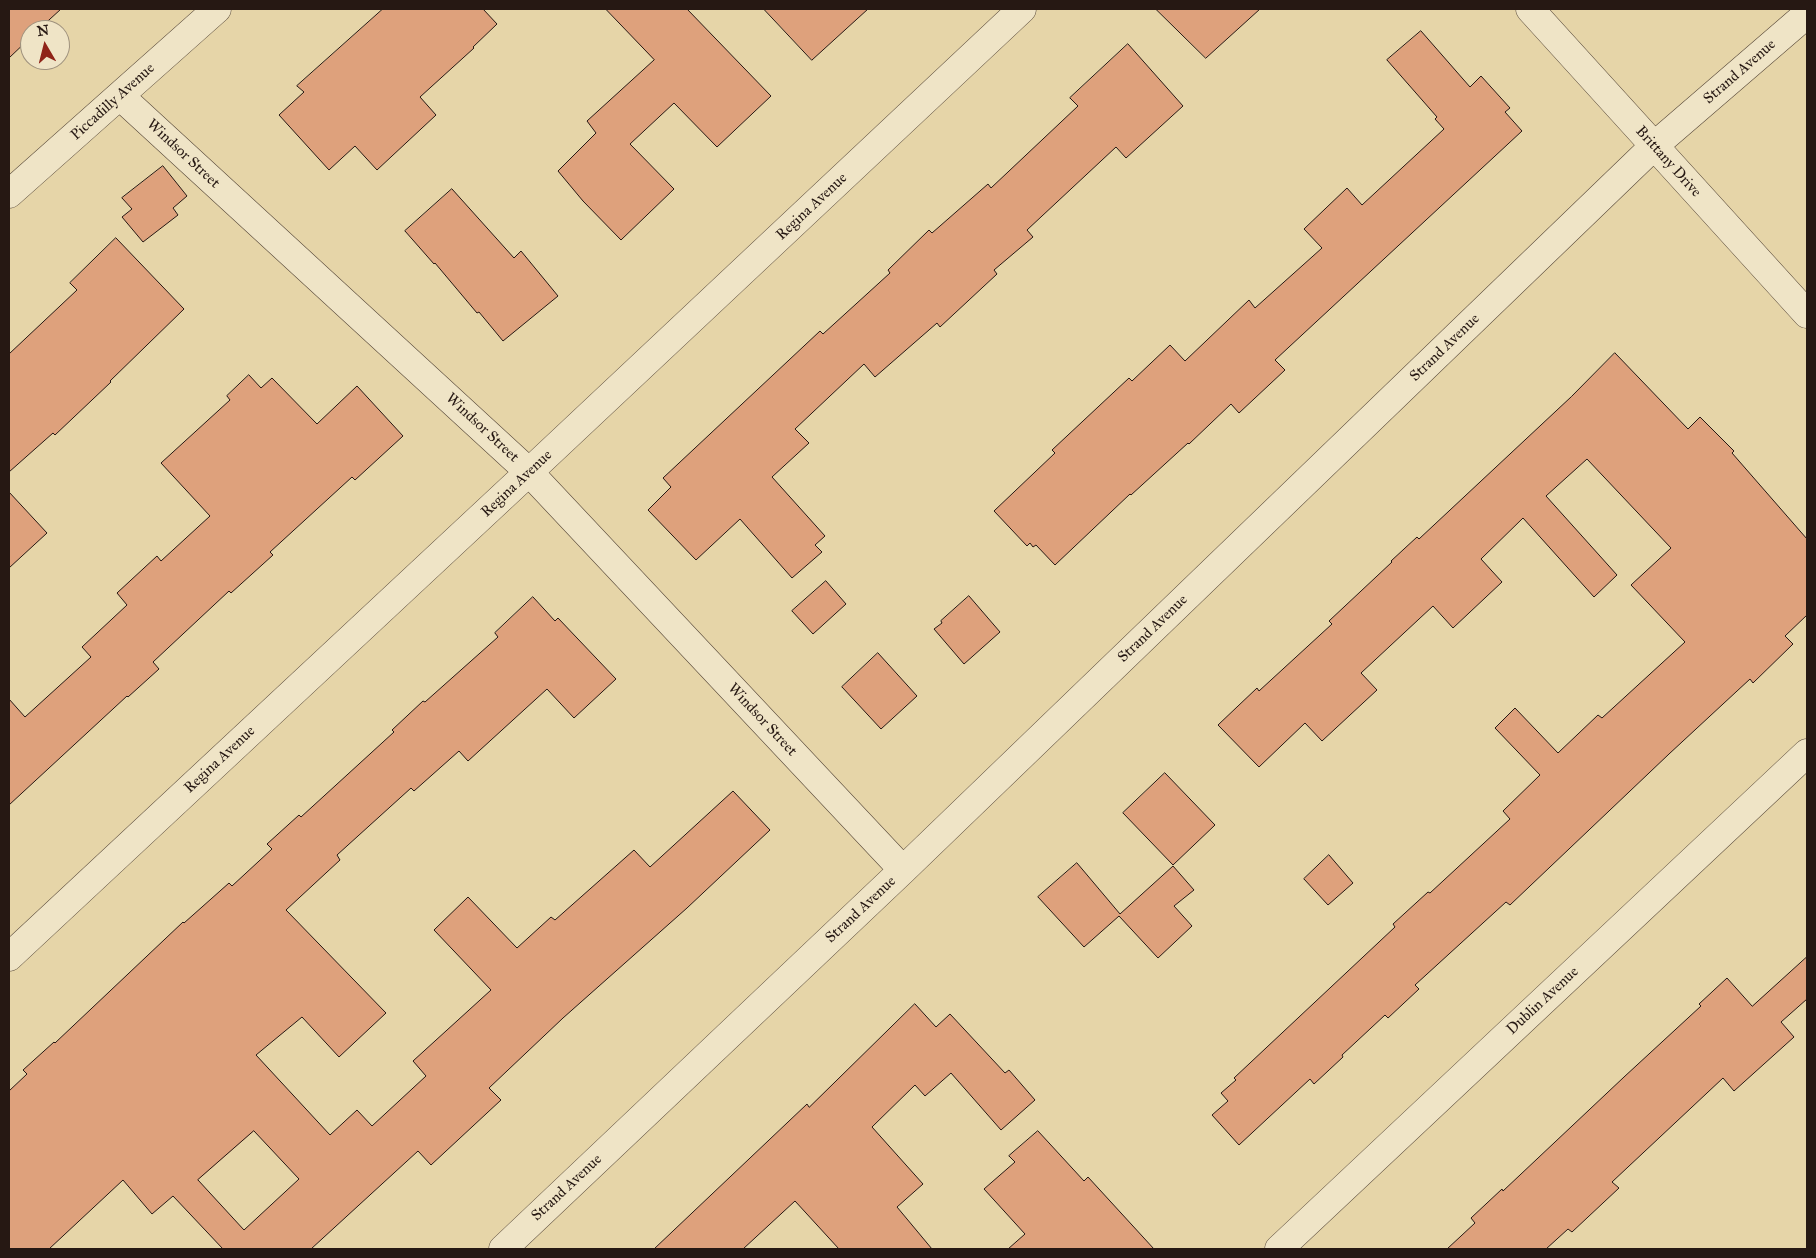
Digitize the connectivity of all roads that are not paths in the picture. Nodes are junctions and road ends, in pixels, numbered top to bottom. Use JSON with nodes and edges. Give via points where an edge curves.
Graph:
{"nodes":[{"id":1,"x":217,"y":9,"type":"edge"},
{"id":2,"x":1022,"y":9,"type":"edge"},
{"id":3,"x":1530,"y":9,"type":"edge"},
{"id":4,"x":1807,"y":14,"type":"edge"},
{"id":5,"x":120,"y":96,"type":"junction"},
{"id":6,"x":1654,"y":146,"type":"junction"},
{"id":7,"x":9,"y":194,"type":"edge"},
{"id":8,"x":1807,"y":314,"type":"edge"},
{"id":9,"x":530,"y":472,"type":"junction"},
{"id":10,"x":1807,"y":753,"type":"edge"},
{"id":11,"x":903,"y":870,"type":"junction"},
{"id":12,"x":9,"y":957,"type":"edge"},
{"id":13,"x":503,"y":1249,"type":"edge"},
{"id":14,"x":1279,"y":1249,"type":"edge"}],
"edges":[{"from":1,"to":5,"type":"street","name":"Piccadilly Avenue"},
{"from":2,"to":9,"type":"street","name":"Regina Avenue"},
{"from":3,"to":6,"type":"street","name":"Brittany Drive"},
{"from":4,"to":6,"type":"street","name":"Strand Avenue"},
{"from":5,"to":7,"type":"street","name":"Piccadilly Avenue"},
{"from":5,"to":9,"type":"street","name":"Windsor Street"},
{"from":6,"to":8,"type":"street","name":"Brittany Drive"},
{"from":6,"to":11,"type":"street","name":"Strand Avenue"},
{"from":9,"to":11,"type":"street","name":"Windsor Street"},
{"from":9,"to":12,"type":"street","name":"Regina Avenue"},
{"from":10,"to":14,"type":"street","name":"Dublin Avenue"},
{"from":11,"to":13,"type":"street","name":"Strand Avenue"}]}
